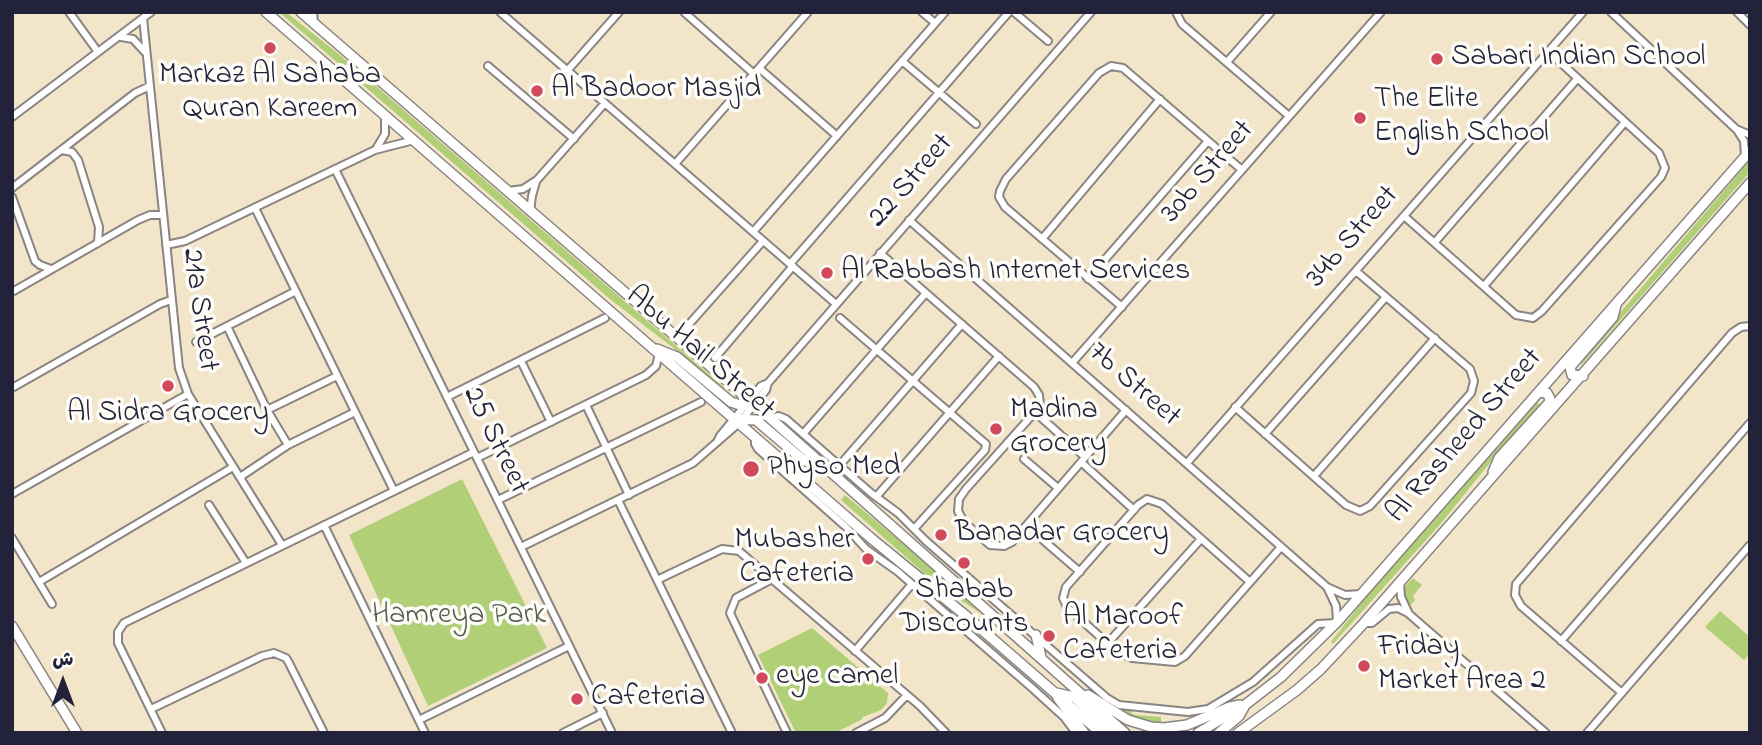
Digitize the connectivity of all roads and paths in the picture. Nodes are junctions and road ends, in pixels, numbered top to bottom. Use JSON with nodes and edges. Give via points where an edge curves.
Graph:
{"nodes":[{"id":1,"x":69,"y":12,"type":"edge"},
{"id":2,"x":151,"y":12,"type":"edge"},
{"id":3,"x":266,"y":12,"type":"edge"},
{"id":4,"x":301,"y":12,"type":"edge"},
{"id":5,"x":313,"y":12,"type":"edge"},
{"id":6,"x":500,"y":12,"type":"edge"},
{"id":7,"x":515,"y":12,"type":"edge"},
{"id":8,"x":619,"y":12,"type":"edge"},
{"id":9,"x":684,"y":12,"type":"edge"},
{"id":10,"x":808,"y":12,"type":"edge"},
{"id":11,"x":922,"y":12,"type":"edge"},
{"id":12,"x":945,"y":12,"type":"edge"},
{"id":13,"x":1009,"y":12,"type":"edge"},
{"id":14,"x":1014,"y":12,"type":"edge"},
{"id":15,"x":1091,"y":12,"type":"edge"},
{"id":16,"x":1177,"y":12,"type":"edge"},
{"id":17,"x":1271,"y":12,"type":"edge"},
{"id":18,"x":1381,"y":12,"type":"edge"},
{"id":19,"x":1583,"y":12,"type":"edge"},
{"id":20,"x":1611,"y":12,"type":"edge"},
{"id":21,"x":1737,"y":12,"type":"edge"},
{"id":22,"x":143,"y":18,"type":"junction"},
{"id":23,"x":508,"y":20,"type":"junction"},
{"id":24,"x":935,"y":23,"type":"junction"},
{"id":25,"x":314,"y":24,"type":"junction"},
{"id":26,"x":1750,"y":24,"type":"edge"},
{"id":27,"x":119,"y":37,"type":"junction"},
{"id":28,"x":1048,"y":41,"type":"dead end"},
{"id":29,"x":1548,"y":51,"type":"junction"},
{"id":30,"x":98,"y":52,"type":"junction"},
{"id":31,"x":146,"y":54,"type":"junction"},
{"id":32,"x":902,"y":61,"type":"junction"},
{"id":33,"x":1227,"y":62,"type":"junction"},
{"id":34,"x":488,"y":66,"type":"dead end"},
{"id":35,"x":567,"y":71,"type":"junction"},
{"id":36,"x":757,"y":71,"type":"junction"},
{"id":37,"x":1577,"y":79,"type":"junction"},
{"id":38,"x":150,"y":86,"type":"junction"},
{"id":39,"x":939,"y":93,"type":"junction"},
{"id":40,"x":1160,"y":99,"type":"junction"},
{"id":41,"x":605,"y":103,"type":"junction"},
{"id":42,"x":385,"y":115,"type":"junction"},
{"id":43,"x":1289,"y":116,"type":"junction"},
{"id":44,"x":12,"y":117,"type":"edge"},
{"id":45,"x":1625,"y":122,"type":"junction"},
{"id":46,"x":976,"y":124,"type":"dead end"},
{"id":47,"x":1736,"y":129,"type":"junction"},
{"id":48,"x":1750,"y":135,"type":"edge"},
{"id":49,"x":836,"y":136,"type":"junction"},
{"id":50,"x":574,"y":139,"type":"junction"},
{"id":51,"x":414,"y":140,"type":"junction"},
{"id":52,"x":1208,"y":141,"type":"junction"},
{"id":53,"x":61,"y":150,"type":"junction"},
{"id":54,"x":375,"y":150,"type":"junction"},
{"id":55,"x":1747,"y":153,"type":"edge"},
{"id":56,"x":675,"y":164,"type":"junction"},
{"id":57,"x":335,"y":169,"type":"junction"},
{"id":58,"x":1242,"y":170,"type":"junction"},
{"id":59,"x":537,"y":180,"type":"junction"},
{"id":60,"x":1749,"y":183,"type":"edge"},
{"id":61,"x":12,"y":188,"type":"edge"},
{"id":62,"x":507,"y":191,"type":"junction"},
{"id":63,"x":12,"y":197,"type":"edge"},
{"id":64,"x":255,"y":208,"type":"junction"},
{"id":65,"x":530,"y":212,"type":"junction"},
{"id":66,"x":163,"y":215,"type":"junction"},
{"id":67,"x":1404,"y":216,"type":"junction"},
{"id":68,"x":909,"y":220,"type":"junction"},
{"id":69,"x":753,"y":232,"type":"junction"},
{"id":70,"x":1042,"y":239,"type":"junction"},
{"id":71,"x":763,"y":241,"type":"junction"},
{"id":72,"x":1434,"y":242,"type":"junction"},
{"id":73,"x":98,"y":243,"type":"junction"},
{"id":74,"x":166,"y":245,"type":"junction"},
{"id":75,"x":880,"y":253,"type":"junction"},
{"id":76,"x":791,"y":265,"type":"junction"},
{"id":77,"x":52,"y":269,"type":"junction"},
{"id":78,"x":1356,"y":271,"type":"junction"},
{"id":79,"x":1088,"y":279,"type":"junction"},
{"id":80,"x":1483,"y":286,"type":"junction"},
{"id":81,"x":296,"y":291,"type":"junction"},
{"id":82,"x":12,"y":292,"type":"edge"},
{"id":83,"x":926,"y":293,"type":"junction"},
{"id":84,"x":1386,"y":297,"type":"junction"},
{"id":85,"x":171,"y":300,"type":"junction"},
{"id":86,"x":1616,"y":303,"type":"junction"},
{"id":87,"x":836,"y":304,"type":"junction"},
{"id":88,"x":1122,"y":307,"type":"junction"},
{"id":89,"x":605,"y":318,"type":"dead end"},
{"id":90,"x":840,"y":318,"type":"dead end"},
{"id":91,"x":962,"y":324,"type":"junction"},
{"id":92,"x":227,"y":326,"type":"junction"},
{"id":93,"x":1750,"y":326,"type":"edge"},
{"id":94,"x":683,"y":331,"type":"dead end"},
{"id":95,"x":1434,"y":338,"type":"junction"},
{"id":96,"x":195,"y":342,"type":"dead end"},
{"id":97,"x":876,"y":349,"type":"junction"},
{"id":98,"x":657,"y":350,"type":"junction"},
{"id":99,"x":999,"y":356,"type":"junction"},
{"id":100,"x":715,"y":358,"type":"dead end"},
{"id":101,"x":521,"y":361,"type":"junction"},
{"id":102,"x":1072,"y":363,"type":"junction"},
{"id":103,"x":338,"y":376,"type":"junction"},
{"id":104,"x":1583,"y":376,"type":"junction"},
{"id":105,"x":913,"y":381,"type":"junction"},
{"id":106,"x":12,"y":388,"type":"edge"},
{"id":107,"x":1539,"y":392,"type":"junction"},
{"id":108,"x":188,"y":394,"type":"junction"},
{"id":109,"x":447,"y":397,"type":"junction"},
{"id":110,"x":701,"y":402,"type":"dead end"},
{"id":111,"x":749,"y":404,"type":"junction"},
{"id":112,"x":586,"y":405,"type":"junction"},
{"id":113,"x":1235,"y":407,"type":"junction"},
{"id":114,"x":267,"y":410,"type":"junction"},
{"id":115,"x":1126,"y":410,"type":"junction"},
{"id":116,"x":355,"y":412,"type":"junction"},
{"id":117,"x":1035,"y":412,"type":"junction"},
{"id":118,"x":950,"y":413,"type":"junction"},
{"id":119,"x":769,"y":418,"type":"junction"},
{"id":120,"x":742,"y":421,"type":"junction"},
{"id":121,"x":551,"y":422,"type":"junction"},
{"id":122,"x":1750,"y":423,"type":"edge"},
{"id":123,"x":1265,"y":433,"type":"junction"},
{"id":124,"x":803,"y":434,"type":"junction"},
{"id":125,"x":755,"y":435,"type":"junction"},
{"id":126,"x":288,"y":445,"type":"junction"},
{"id":127,"x":607,"y":448,"type":"junction"},
{"id":128,"x":475,"y":455,"type":"junction"},
{"id":129,"x":1024,"y":459,"type":"dead end"},
{"id":130,"x":1083,"y":460,"type":"junction"},
{"id":131,"x":820,"y":463,"type":"junction"},
{"id":132,"x":1187,"y":463,"type":"junction"},
{"id":133,"x":839,"y":466,"type":"junction"},
{"id":134,"x":233,"y":467,"type":"junction"},
{"id":135,"x":1314,"y":476,"type":"junction"},
{"id":136,"x":240,"y":477,"type":"junction"},
{"id":137,"x":1492,"y":477,"type":"junction"},
{"id":138,"x":1058,"y":488,"type":"junction"},
{"id":139,"x":394,"y":491,"type":"junction"},
{"id":140,"x":12,"y":494,"type":"edge"},
{"id":141,"x":629,"y":495,"type":"junction"},
{"id":142,"x":876,"y":497,"type":"junction"},
{"id":143,"x":498,"y":500,"type":"junction"},
{"id":144,"x":618,"y":500,"type":"junction"},
{"id":145,"x":209,"y":506,"type":"dead end"},
{"id":146,"x":1134,"y":510,"type":"junction"},
{"id":147,"x":324,"y":525,"type":"junction"},
{"id":148,"x":914,"y":529,"type":"junction"},
{"id":149,"x":12,"y":538,"type":"edge"},
{"id":150,"x":1201,"y":539,"type":"junction"},
{"id":151,"x":1043,"y":540,"type":"dead end"},
{"id":152,"x":282,"y":545,"type":"junction"},
{"id":153,"x":1750,"y":545,"type":"edge"},
{"id":154,"x":521,"y":547,"type":"junction"},
{"id":155,"x":1281,"y":547,"type":"junction"},
{"id":156,"x":246,"y":563,"type":"junction"},
{"id":157,"x":1080,"y":572,"type":"junction"},
{"id":158,"x":772,"y":579,"type":"junction"},
{"id":159,"x":657,"y":580,"type":"junction"},
{"id":160,"x":1400,"y":581,"type":"junction"},
{"id":161,"x":39,"y":582,"type":"junction"},
{"id":162,"x":1250,"y":582,"type":"junction"},
{"id":163,"x":912,"y":584,"type":"junction"},
{"id":164,"x":1327,"y":587,"type":"junction"},
{"id":165,"x":1361,"y":594,"type":"junction"},
{"id":166,"x":52,"y":604,"type":"dead end"},
{"id":167,"x":1409,"y":614,"type":"junction"},
{"id":168,"x":965,"y":615,"type":"junction"},
{"id":169,"x":1336,"y":622,"type":"junction"},
{"id":170,"x":958,"y":624,"type":"junction"},
{"id":171,"x":1364,"y":624,"type":"junction"},
{"id":172,"x":12,"y":626,"type":"edge"},
{"id":173,"x":1036,"y":635,"type":"junction"},
{"id":174,"x":1561,"y":641,"type":"junction"},
{"id":175,"x":1107,"y":644,"type":"junction"},
{"id":176,"x":569,"y":646,"type":"junction"},
{"id":177,"x":855,"y":651,"type":"junction"},
{"id":178,"x":1041,"y":657,"type":"junction"},
{"id":179,"x":1056,"y":693,"type":"junction"},
{"id":180,"x":1081,"y":693,"type":"junction"},
{"id":181,"x":1622,"y":693,"type":"junction"},
{"id":182,"x":907,"y":695,"type":"junction"},
{"id":183,"x":1245,"y":705,"type":"junction"},
{"id":184,"x":151,"y":709,"type":"junction"},
{"id":185,"x":603,"y":713,"type":"junction"},
{"id":186,"x":419,"y":720,"type":"junction"},
{"id":187,"x":1255,"y":721,"type":"junction"},
{"id":188,"x":77,"y":733,"type":"edge"},
{"id":189,"x":162,"y":733,"type":"edge"},
{"id":190,"x":324,"y":733,"type":"edge"},
{"id":191,"x":425,"y":733,"type":"edge"},
{"id":192,"x":563,"y":733,"type":"edge"},
{"id":193,"x":612,"y":733,"type":"edge"},
{"id":194,"x":732,"y":733,"type":"edge"},
{"id":195,"x":787,"y":733,"type":"edge"},
{"id":196,"x":856,"y":733,"type":"edge"},
{"id":197,"x":946,"y":733,"type":"edge"},
{"id":198,"x":1076,"y":733,"type":"edge"},
{"id":199,"x":1084,"y":733,"type":"edge"},
{"id":200,"x":1101,"y":733,"type":"edge"},
{"id":201,"x":1113,"y":733,"type":"edge"},
{"id":202,"x":1125,"y":733,"type":"edge"},
{"id":203,"x":1198,"y":733,"type":"edge"},
{"id":204,"x":1219,"y":733,"type":"edge"},
{"id":205,"x":1238,"y":733,"type":"edge"},
{"id":206,"x":1248,"y":733,"type":"edge"},
{"id":207,"x":1546,"y":733,"type":"edge"},
{"id":208,"x":1587,"y":733,"type":"edge"}],
"edges":[{"from":1,"to":30,"type":"street"},
{"from":2,"to":22,"type":"street"},
{"from":3,"to":42,"type":"main road","name":"Abu Hail Street"},
{"from":4,"to":25,"type":"main road","name":"Abu Hail Street"},
{"from":5,"to":25,"type":"street"},
{"from":6,"to":23,"type":"street"},
{"from":7,"to":23,"type":"street"},
{"from":8,"to":35,"type":"street"},
{"from":9,"to":36,"type":"street"},
{"from":10,"to":36,"type":"street"},
{"from":11,"to":24,"type":"street"},
{"from":12,"to":24,"type":"street"},
{"from":13,"to":39,"type":"street"},
{"from":14,"to":28,"type":"street"},
{"from":15,"to":68,"type":"street","name":"22 Street"},
{"from":16,"to":33,"type":"street","via":[[1182,24]]},
{"from":17,"to":33,"type":"street"},
{"from":18,"to":43,"type":"street","name":"30b Street"},
{"from":19,"to":29,"type":"street","name":"34b Street"},
{"from":20,"to":47,"type":"street"},
{"from":21,"to":26,"type":"street"},
{"from":22,"to":27,"type":"street"},
{"from":22,"to":31,"type":"street","name":"21a Street"},
{"from":23,"to":35,"type":"street"},
{"from":24,"to":32,"type":"street"},
{"from":25,"to":62,"type":"main road","name":"Abu Hail Street"},
{"from":27,"to":30,"type":"street"},
{"from":27,"to":31,"type":"street","via":[[133,38]]},
{"from":29,"to":37,"type":"street"},
{"from":29,"to":67,"type":"street","name":"34b Street"},
{"from":30,"to":44,"type":"street"},
{"from":31,"to":38,"type":"street","name":"21a Street"},
{"from":32,"to":39,"type":"street"},
{"from":32,"to":49,"type":"street"},
{"from":33,"to":43,"type":"street"},
{"from":34,"to":50,"type":"street"},
{"from":35,"to":41,"type":"street"},
{"from":36,"to":49,"type":"street"},
{"from":36,"to":56,"type":"street"},
{"from":37,"to":45,"type":"street"},
{"from":37,"to":72,"type":"street"},
{"from":38,"to":53,"type":"street"},
{"from":38,"to":66,"type":"street","name":"21a Street"},
{"from":39,"to":46,"type":"street"},
{"from":39,"to":76,"type":"street"},
{"from":40,"to":52,"type":"street"},
{"from":40,"to":70,"type":"street"},
{"from":40,"to":70,"type":"street","via":[[1123,68],[1111,66],[1099,72],[1006,179],[999,197]]},
{"from":41,"to":50,"type":"street"},
{"from":41,"to":56,"type":"street"},
{"from":42,"to":51,"type":"main road","name":"Abu Hail Street"},
{"from":42,"to":54,"type":"street","via":[[385,134]]},
{"from":43,"to":58,"type":"street","name":"30b Street"},
{"from":45,"to":80,"type":"street"},
{"from":45,"to":80,"type":"street","via":[[1659,153],[1665,168],[1661,177],[1542,311],[1532,317],[1517,315]]},
{"from":47,"to":48,"type":"street"},
{"from":47,"to":55,"type":"street"},
{"from":49,"to":69,"type":"street"},
{"from":50,"to":59,"type":"street"},
{"from":51,"to":54,"type":"street"},
{"from":51,"to":98,"type":"main road","name":"Abu Hail Street"},
{"from":52,"to":58,"type":"street"},
{"from":52,"to":79,"type":"street"},
{"from":53,"to":61,"type":"street"},
{"from":53,"to":73,"type":"street","via":[[72,152],[78,160],[99,227]]},
{"from":54,"to":57,"type":"street"},
{"from":55,"to":86,"type":"main road","name":"Al Rasheed Street"},
{"from":56,"to":69,"type":"street"},
{"from":57,"to":64,"type":"street"},
{"from":57,"to":109,"type":"street","name":"25 Street"},
{"from":58,"to":88,"type":"street","name":"30b Street"},
{"from":59,"to":62,"type":"street","via":[[523,189]]},
{"from":59,"to":65,"type":"street"},
{"from":60,"to":104,"type":"main road","name":"Al Rasheed Street"},
{"from":62,"to":65,"type":"main road","name":"Abu Hail Street"},
{"from":63,"to":77,"type":"street","via":[[35,261]]},
{"from":64,"to":74,"type":"street","via":[[180,243]]},
{"from":64,"to":81,"type":"street"},
{"from":65,"to":111,"type":"main road","name":"Abu Hail Street"},
{"from":66,"to":73,"type":"street","via":[[144,217]]},
{"from":66,"to":74,"type":"street","name":"21a Street"},
{"from":67,"to":72,"type":"street"},
{"from":67,"to":78,"type":"street","name":"34b Street"},
{"from":68,"to":75,"type":"street","name":"22 Street"},
{"from":68,"to":102,"type":"street","name":"7b Street"},
{"from":69,"to":71,"type":"street"},
{"from":70,"to":79,"type":"street"},
{"from":71,"to":76,"type":"street"},
{"from":71,"to":94,"type":"street"},
{"from":72,"to":80,"type":"street"},
{"from":73,"to":77,"type":"street"},
{"from":74,"to":85,"type":"street","name":"21a Street"},
{"from":75,"to":83,"type":"street"},
{"from":75,"to":87,"type":"street","name":"22 Street"},
{"from":76,"to":87,"type":"street"},
{"from":76,"to":100,"type":"street"},
{"from":77,"to":82,"type":"street"},
{"from":78,"to":84,"type":"street"},
{"from":78,"to":113,"type":"street","name":"34b Street"},
{"from":79,"to":88,"type":"street"},
{"from":81,"to":92,"type":"street"},
{"from":81,"to":103,"type":"street"},
{"from":83,"to":91,"type":"street"},
{"from":83,"to":97,"type":"street"},
{"from":84,"to":95,"type":"street"},
{"from":84,"to":123,"type":"street"},
{"from":85,"to":106,"type":"street"},
{"from":85,"to":108,"type":"street","name":"21a Street","via":[[177,354]]},
{"from":86,"to":104,"type":"main road","via":[[1613,317],[1570,367],[1572,374]]},
{"from":86,"to":107,"type":"main road","name":"Al Rasheed Street"},
{"from":87,"to":111,"type":"street","name":"22 Street","via":[[766,390]]},
{"from":88,"to":102,"type":"street","name":"30b Street"},
{"from":89,"to":101,"type":"street"},
{"from":90,"to":97,"type":"street"},
{"from":91,"to":99,"type":"street"},
{"from":91,"to":105,"type":"street"},
{"from":92,"to":96,"type":"street"},
{"from":92,"to":114,"type":"street"},
{"from":93,"to":174,"type":"street","via":[[1732,333],[1518,579],[1515,595],[1521,606]]},
{"from":95,"to":135,"type":"street"},
{"from":95,"to":135,"type":"street","via":[[1470,369],[1471,393],[1370,506],[1350,508]]},
{"from":97,"to":105,"type":"street"},
{"from":97,"to":124,"type":"street"},
{"from":98,"to":111,"type":"main road","via":[[677,356],[731,402]]},
{"from":98,"to":112,"type":"street","via":[[652,372]]},
{"from":98,"to":120,"type":"main road","name":"Abu Hail Street"},
{"from":99,"to":117,"type":"street","via":[[1037,391],[1040,405]]},
{"from":99,"to":118,"type":"street"},
{"from":101,"to":109,"type":"street"},
{"from":101,"to":121,"type":"street"},
{"from":102,"to":115,"type":"street","name":"7b Street"},
{"from":103,"to":114,"type":"street"},
{"from":103,"to":116,"type":"street"},
{"from":104,"to":137,"type":"main road","name":"Al Rasheed Street"},
{"from":105,"to":118,"type":"street"},
{"from":105,"to":133,"type":"street"},
{"from":107,"to":137,"type":"main road","via":[[1549,395],[1549,402],[1499,458]]},
{"from":107,"to":165,"type":"main road","name":"Al Rasheed Street"},
{"from":108,"to":134,"type":"street","name":"21a Street"},
{"from":108,"to":140,"type":"street"},
{"from":109,"to":128,"type":"street","name":"25 Street"},
{"from":110,"to":127,"type":"street"},
{"from":111,"to":119,"type":"main road","name":"Abu Hail Street"},
{"from":111,"to":120,"type":"street","name":"22 Street"},
{"from":112,"to":121,"type":"street"},
{"from":112,"to":127,"type":"street"},
{"from":113,"to":123,"type":"street"},
{"from":113,"to":132,"type":"street","name":"34b Street"},
{"from":114,"to":126,"type":"street"},
{"from":115,"to":130,"type":"street"},
{"from":115,"to":132,"type":"street","name":"7b Street"},
{"from":116,"to":126,"type":"street"},
{"from":116,"to":139,"type":"street"},
{"from":117,"to":130,"type":"street"},
{"from":117,"to":138,"type":"street","via":[[962,493],[958,505],[964,522],[990,545],[999,547],[1012,542]]},
{"from":118,"to":142,"type":"street"},
{"from":118,"to":148,"type":"street","via":[[985,442],[986,448]]},
{"from":119,"to":124,"type":"street","via":[[783,417]]},
{"from":119,"to":131,"type":"main road","name":"Abu Hail Street"},
{"from":120,"to":125,"type":"main road","name":"Abu Hail Street"},
{"from":120,"to":131,"type":"main road","via":[[760,424],[803,459]]},
{"from":120,"to":141,"type":"street","name":"22 Street","via":[[693,463]]},
{"from":121,"to":128,"type":"street"},
{"from":122,"to":174,"type":"street"},
{"from":123,"to":135,"type":"street"},
{"from":124,"to":133,"type":"street"},
{"from":125,"to":163,"type":"street","via":[[758,449],[866,549]]},
{"from":125,"to":168,"type":"main road","name":"Abu Hail Street"},
{"from":126,"to":136,"type":"street"},
{"from":127,"to":141,"type":"street"},
{"from":127,"to":143,"type":"street"},
{"from":128,"to":139,"type":"street"},
{"from":128,"to":143,"type":"street","name":"25 Street"},
{"from":129,"to":138,"type":"street"},
{"from":130,"to":138,"type":"street"},
{"from":130,"to":146,"type":"street"},
{"from":131,"to":178,"type":"main road","name":"Abu Hail Street"},
{"from":132,"to":155,"type":"street","name":"7b Street"},
{"from":133,"to":142,"type":"street"},
{"from":134,"to":136,"type":"street","name":"21a Street"},
{"from":134,"to":161,"type":"street"},
{"from":136,"to":152,"type":"street","name":"21a Street"},
{"from":137,"to":160,"type":"main road","name":"Al Rasheed Street"},
{"from":139,"to":147,"type":"street"},
{"from":141,"to":144,"type":"street","name":"22 Street"},
{"from":142,"to":148,"type":"street"},
{"from":143,"to":154,"type":"street","name":"25 Street"},
{"from":144,"to":154,"type":"street","name":"22 Street"},
{"from":144,"to":159,"type":"street"},
{"from":145,"to":156,"type":"street"},
{"from":146,"to":150,"type":"street","via":[[1152,499]]},
{"from":146,"to":157,"type":"street"},
{"from":147,"to":152,"type":"street"},
{"from":147,"to":186,"type":"street"},
{"from":148,"to":173,"type":"street"},
{"from":149,"to":161,"type":"street"},
{"from":150,"to":162,"type":"street"},
{"from":150,"to":175,"type":"street"},
{"from":151,"to":157,"type":"street"},
{"from":152,"to":156,"type":"street"},
{"from":153,"to":181,"type":"street"},
{"from":154,"to":176,"type":"street","name":"25 Street"},
{"from":155,"to":162,"type":"street"},
{"from":155,"to":164,"type":"street","name":"7b Street"},
{"from":156,"to":184,"type":"street","via":[[124,623],[118,637],[121,648]]},
{"from":157,"to":175,"type":"street","via":[[1063,592],[1064,603]]},
{"from":158,"to":159,"type":"street","via":[[744,554],[728,548]]},
{"from":158,"to":177,"type":"street"},
{"from":158,"to":195,"type":"street","via":[[737,598],[730,612]]},
{"from":159,"to":194,"type":"street"},
{"from":160,"to":167,"type":"street"},
{"from":160,"to":171,"type":"main road","name":"Al Rasheed Street"},
{"from":161,"to":166,"type":"street"},
{"from":162,"to":175,"type":"street","via":[[1179,660],[1132,658]]},
{"from":163,"to":170,"type":"street"},
{"from":163,"to":177,"type":"street"},
{"from":164,"to":165,"type":"street","name":"7b Street","via":[[1345,595]]},
{"from":164,"to":169,"type":"street","via":[[1334,599]]},
{"from":165,"to":169,"type":"main road","name":"Al Rasheed Street"},
{"from":167,"to":171,"type":"street","via":[[1389,609]]},
{"from":167,"to":207,"type":"street"},
{"from":168,"to":170,"type":"main road"},
{"from":168,"to":179,"type":"main road","name":"Abu Hail Street"},
{"from":169,"to":173,"type":"street","via":[[1318,624],[1242,690],[1195,712],[1113,702]]},
{"from":169,"to":183,"type":"main road","name":"Al Rasheed Street","via":[[1281,677]]},
{"from":170,"to":198,"type":"street","via":[[1064,717]]},
{"from":171,"to":187,"type":"main road","name":"Al Rasheed Street","via":[[1321,669]]},
{"from":172,"to":188,"type":"main road"},
{"from":173,"to":178,"type":"main road"},
{"from":174,"to":181,"type":"street"},
{"from":176,"to":185,"type":"street","name":"25 Street"},
{"from":176,"to":186,"type":"street"},
{"from":177,"to":182,"type":"street"},
{"from":178,"to":180,"type":"main road","name":"Abu Hail Street"},
{"from":179,"to":199,"type":"main road"},
{"from":179,"to":200,"type":"main road","name":"Abu Hail Street"},
{"from":179,"to":201,"type":"main road","via":[[1074,698]]},
{"from":180,"to":183,"type":"main road","via":[[1128,720],[1164,728],[1188,725]]},
{"from":180,"to":202,"type":"main road","name":"Abu Hail Street"},
{"from":181,"to":208,"type":"street"},
{"from":182,"to":196,"type":"street","via":[[885,718]]},
{"from":182,"to":197,"type":"street"},
{"from":183,"to":203,"type":"main road","name":"Al Rasheed Street"},
{"from":183,"to":204,"type":"main road"},
{"from":184,"to":189,"type":"street"},
{"from":184,"to":190,"type":"street","via":[[274,653],[289,663]]},
{"from":185,"to":192,"type":"street"},
{"from":185,"to":193,"type":"street","name":"25 Street"},
{"from":186,"to":191,"type":"street"},
{"from":187,"to":205,"type":"main road","name":"Al Rasheed Street"},
{"from":187,"to":206,"type":"main road"}]}
